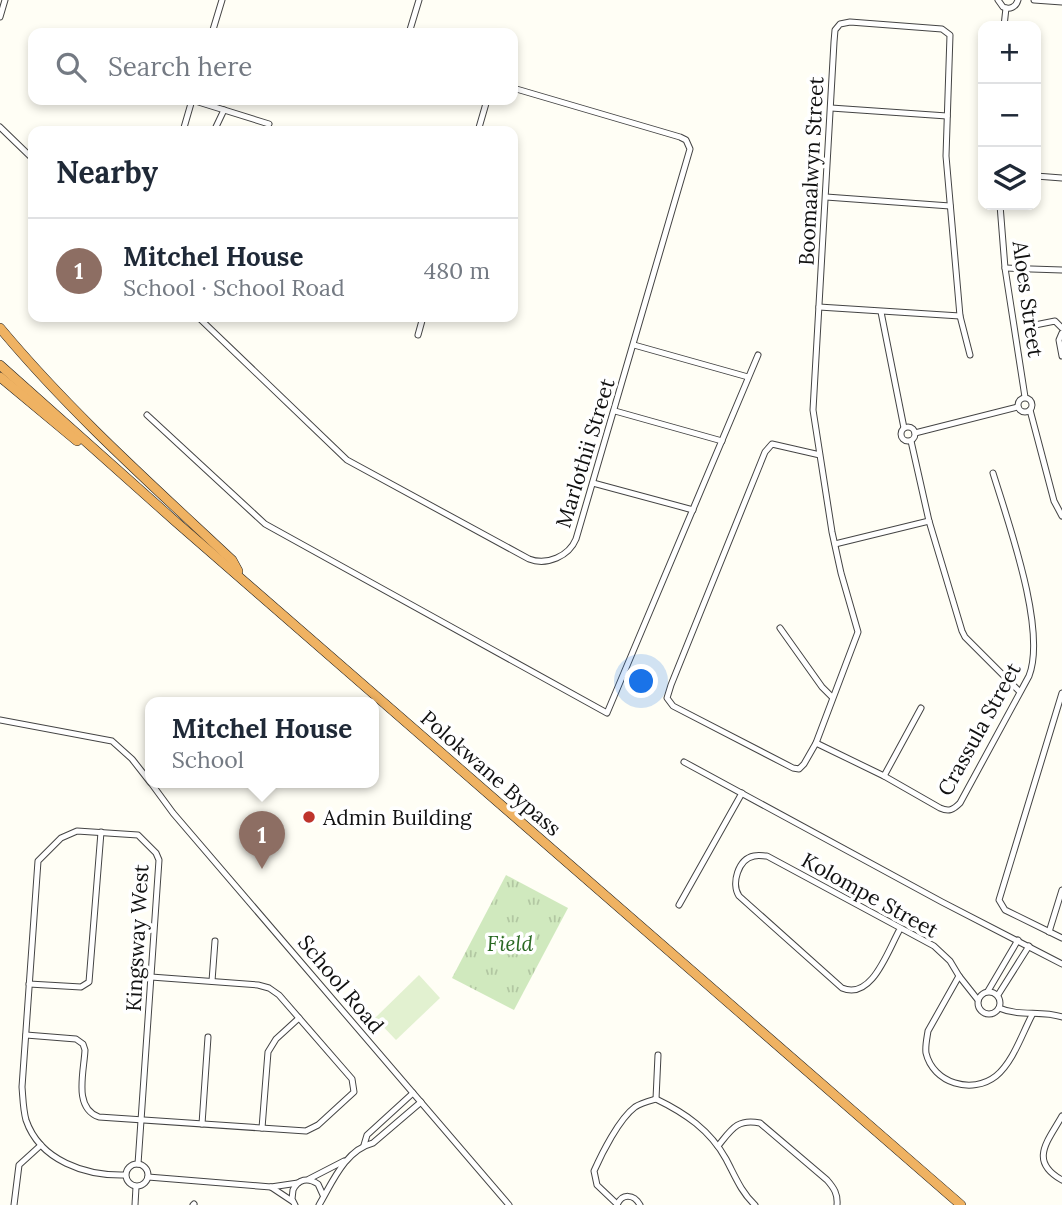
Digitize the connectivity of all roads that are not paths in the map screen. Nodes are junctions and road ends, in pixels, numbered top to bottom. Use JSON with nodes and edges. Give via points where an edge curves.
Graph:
{"nodes":[{"id":1,"x":5,"y":0,"type":"edge"},
{"id":2,"x":222,"y":0,"type":"edge"},
{"id":3,"x":419,"y":0,"type":"edge"},
{"id":4,"x":998,"y":0,"type":"edge"},
{"id":5,"x":1018,"y":0,"type":"edge"},
{"id":6,"x":1034,"y":0,"type":"edge"},
{"id":7,"x":1062,"y":2,"type":"edge"},
{"id":8,"x":1006,"y":9,"type":"junction"},
{"id":9,"x":0,"y":17,"type":"edge"},
{"id":10,"x":1005,"y":21,"type":"edge"},
{"id":11,"x":214,"y":28,"type":"edge"},
{"id":12,"x":411,"y":28,"type":"edge"},
{"id":13,"x":518,"y":89,"type":"edge"},
{"id":14,"x":191,"y":105,"type":"edge"},
{"id":15,"x":208,"y":105,"type":"edge"},
{"id":16,"x":486,"y":105,"type":"edge"},
{"id":17,"x":831,"y":108,"type":"junction"},
{"id":18,"x":224,"y":110,"type":"junction"},
{"id":19,"x":947,"y":116,"type":"junction"},
{"id":20,"x":269,"y":124,"type":"dead end"},
{"id":21,"x":184,"y":126,"type":"edge"},
{"id":22,"x":216,"y":126,"type":"edge"},
{"id":23,"x":479,"y":126,"type":"edge"},
{"id":24,"x":0,"y":127,"type":"edge"},
{"id":25,"x":28,"y":154,"type":"edge"},
{"id":26,"x":1041,"y":176,"type":"edge"},
{"id":27,"x":1062,"y":178,"type":"edge"},
{"id":28,"x":825,"y":197,"type":"junction"},
{"id":29,"x":950,"y":206,"type":"junction"},
{"id":30,"x":1000,"y":210,"type":"edge"},
{"id":31,"x":1005,"y":268,"type":"junction"},
{"id":32,"x":1062,"y":270,"type":"edge"},
{"id":33,"x":819,"y":307,"type":"junction"},
{"id":34,"x":881,"y":312,"type":"junction"},
{"id":35,"x":960,"y":316,"type":"junction"},
{"id":36,"x":203,"y":322,"type":"edge"},
{"id":37,"x":422,"y":322,"type":"edge"},
{"id":38,"x":1030,"y":326,"type":"dead end"},
{"id":39,"x":0,"y":328,"type":"edge"},
{"id":40,"x":1062,"y":331,"type":"edge"},
{"id":41,"x":418,"y":335,"type":"dead end"},
{"id":42,"x":634,"y":345,"type":"junction"},
{"id":43,"x":758,"y":355,"type":"dead end"},
{"id":44,"x":970,"y":355,"type":"dead end"},
{"id":45,"x":1062,"y":356,"type":"edge"},
{"id":46,"x":0,"y":365,"type":"edge"},
{"id":47,"x":0,"y":377,"type":"edge"},
{"id":48,"x":748,"y":377,"type":"junction"},
{"id":49,"x":1025,"y":397,"type":"junction"},
{"id":50,"x":1018,"y":407,"type":"junction"},
{"id":51,"x":1030,"y":410,"type":"junction"},
{"id":52,"x":615,"y":411,"type":"junction"},
{"id":53,"x":147,"y":415,"type":"dead end"},
{"id":54,"x":904,"y":428,"type":"junction"},
{"id":55,"x":915,"y":433,"type":"junction"},
{"id":56,"x":722,"y":441,"type":"junction"},
{"id":57,"x":911,"y":441,"type":"junction"},
{"id":58,"x":820,"y":455,"type":"junction"},
{"id":59,"x":993,"y":473,"type":"dead end"},
{"id":60,"x":593,"y":483,"type":"junction"},
{"id":61,"x":693,"y":510,"type":"junction"},
{"id":62,"x":1062,"y":516,"type":"edge"},
{"id":63,"x":929,"y":521,"type":"junction"},
{"id":64,"x":176,"y":522,"type":"junction"},
{"id":65,"x":835,"y":544,"type":"junction"},
{"id":66,"x":240,"y":576,"type":"junction"},
{"id":67,"x":780,"y":628,"type":"dead end"},
{"id":68,"x":1019,"y":691,"type":"junction"},
{"id":69,"x":1062,"y":693,"type":"edge"},
{"id":70,"x":379,"y":697,"type":"edge"},
{"id":71,"x":379,"y":697,"type":"edge"},
{"id":72,"x":832,"y":697,"type":"junction"},
{"id":73,"x":921,"y":708,"type":"dead end"},
{"id":74,"x":0,"y":720,"type":"edge"},
{"id":75,"x":816,"y":743,"type":"junction"},
{"id":76,"x":684,"y":762,"type":"dead end"},
{"id":77,"x":884,"y":776,"type":"junction"},
{"id":78,"x":145,"y":777,"type":"edge"},
{"id":79,"x":154,"y":788,"type":"edge"},
{"id":80,"x":742,"y":793,"type":"junction"},
{"id":81,"x":101,"y":832,"type":"junction"},
{"id":82,"x":1062,"y":890,"type":"edge"},
{"id":83,"x":679,"y":905,"type":"dead end"},
{"id":84,"x":900,"y":929,"type":"junction"},
{"id":85,"x":1049,"y":932,"type":"junction"},
{"id":86,"x":1062,"y":938,"type":"edge"},
{"id":87,"x":1018,"y":940,"type":"junction"},
{"id":88,"x":215,"y":941,"type":"dead end"},
{"id":89,"x":1028,"y":946,"type":"junction"},
{"id":90,"x":1062,"y":964,"type":"edge"},
{"id":91,"x":958,"y":976,"type":"junction"},
{"id":92,"x":151,"y":977,"type":"junction"},
{"id":93,"x":212,"y":981,"type":"junction"},
{"id":94,"x":29,"y":984,"type":"junction"},
{"id":95,"x":988,"y":991,"type":"junction"},
{"id":96,"x":998,"y":995,"type":"junction"},
{"id":97,"x":978,"y":1000,"type":"junction"},
{"id":98,"x":999,"y":1008,"type":"junction"},
{"id":99,"x":1032,"y":1015,"type":"junction"},
{"id":100,"x":1062,"y":1017,"type":"edge"},
{"id":101,"x":299,"y":1018,"type":"junction"},
{"id":102,"x":26,"y":1035,"type":"junction"},
{"id":103,"x":208,"y":1037,"type":"dead end"},
{"id":104,"x":658,"y":1055,"type":"dead end"},
{"id":105,"x":413,"y":1093,"type":"junction"},
{"id":106,"x":656,"y":1099,"type":"junction"},
{"id":107,"x":421,"y":1102,"type":"junction"},
{"id":108,"x":1062,"y":1116,"type":"edge"},
{"id":109,"x":141,"y":1120,"type":"junction"},
{"id":110,"x":202,"y":1124,"type":"junction"},
{"id":111,"x":262,"y":1128,"type":"junction"},
{"id":112,"x":41,"y":1145,"type":"junction"},
{"id":113,"x":364,"y":1145,"type":"junction"},
{"id":114,"x":718,"y":1146,"type":"junction"},
{"id":115,"x":347,"y":1160,"type":"junction"},
{"id":116,"x":138,"y":1164,"type":"junction"},
{"id":117,"x":125,"y":1175,"type":"junction"},
{"id":118,"x":148,"y":1177,"type":"junction"},
{"id":119,"x":308,"y":1180,"type":"junction"},
{"id":120,"x":1062,"y":1180,"type":"edge"},
{"id":121,"x":298,"y":1183,"type":"junction"},
{"id":122,"x":136,"y":1187,"type":"junction"},
{"id":123,"x":271,"y":1187,"type":"junction"},
{"id":124,"x":323,"y":1195,"type":"junction"},
{"id":125,"x":294,"y":1203,"type":"edge"},
{"id":126,"x":14,"y":1205,"type":"edge"},
{"id":127,"x":135,"y":1205,"type":"edge"},
{"id":128,"x":319,"y":1205,"type":"edge"},
{"id":129,"x":509,"y":1205,"type":"edge"},
{"id":130,"x":617,"y":1205,"type":"edge"},
{"id":131,"x":639,"y":1205,"type":"edge"},
{"id":132,"x":755,"y":1205,"type":"edge"},
{"id":133,"x":837,"y":1205,"type":"edge"},
{"id":134,"x":961,"y":1205,"type":"edge"}],
"edges":[{"from":1,"to":9,"type":"street"},
{"from":2,"to":11,"type":"street"},
{"from":3,"to":12,"type":"street"},
{"from":4,"to":8,"type":"street"},
{"from":5,"to":8,"type":"street"},
{"from":6,"to":7,"type":"street"},
{"from":8,"to":10,"type":"street"},
{"from":13,"to":42,"type":"street","name":"Marlothii Street","via":[[688,143],[690,152]]},
{"from":14,"to":21,"type":"street"},
{"from":15,"to":18,"type":"street"},
{"from":16,"to":23,"type":"street"},
{"from":17,"to":19,"type":"street"},
{"from":17,"to":19,"type":"street","name":"Boomaalwyn Street","via":[[835,30],[850,22],[948,32]]},
{"from":17,"to":28,"type":"street","name":"Boomaalwyn Street"},
{"from":18,"to":20,"type":"street"},
{"from":18,"to":22,"type":"street"},
{"from":19,"to":29,"type":"street","name":"Boomaalwyn Street"},
{"from":24,"to":25,"type":"street"},
{"from":26,"to":27,"type":"street"},
{"from":28,"to":29,"type":"street"},
{"from":28,"to":33,"type":"street","name":"Boomaalwyn Street"},
{"from":29,"to":35,"type":"street","name":"Boomaalwyn Street"},
{"from":30,"to":31,"type":"street","name":"Aloes Street"},
{"from":31,"to":32,"type":"street"},
{"from":31,"to":49,"type":"street","name":"Aloes Street"},
{"from":33,"to":34,"type":"street"},
{"from":33,"to":58,"type":"street","name":"Boomaalwyn Street","via":[[813,394]]},
{"from":34,"to":35,"type":"street"},
{"from":34,"to":54,"type":"street"},
{"from":35,"to":44,"type":"street","name":"Boomaalwyn Street"},
{"from":36,"to":60,"type":"street","name":"Marlothii Street","via":[[348,460],[529,559],[542,562],[572,548]]},
{"from":37,"to":41,"type":"street"},
{"from":38,"to":40,"type":"street","via":[[1055,321]]},
{"from":39,"to":66,"type":"highway","via":[[94,430],[232,560]]},
{"from":40,"to":45,"type":"street"},
{"from":42,"to":48,"type":"street"},
{"from":42,"to":52,"type":"street","name":"Marlothii Street"},
{"from":43,"to":48,"type":"street"},
{"from":46,"to":64,"type":"highway","name":"Polokwane Bypass"},
{"from":47,"to":64,"type":"highway"},
{"from":48,"to":56,"type":"street"},
{"from":49,"to":50,"type":"street"},
{"from":49,"to":51,"type":"street","via":[[1031,401]]},
{"from":50,"to":51,"type":"street","via":[[1023,412]]},
{"from":50,"to":55,"type":"street"},
{"from":51,"to":62,"type":"street"},
{"from":52,"to":56,"type":"street"},
{"from":52,"to":60,"type":"street","name":"Marlothii Street"},
{"from":53,"to":61,"type":"street","via":[[265,524],[607,713]]},
{"from":54,"to":55,"type":"street","via":[[911,427]]},
{"from":54,"to":57,"type":"street","via":[[902,439]]},
{"from":55,"to":57,"type":"street"},
{"from":56,"to":61,"type":"street"},
{"from":57,"to":63,"type":"street"},
{"from":58,"to":65,"type":"street","name":"Boomaalwyn Street"},
{"from":58,"to":75,"type":"street","name":"Boomaalwyn Street","via":[[772,444],[765,452],[667,698],[673,706],[793,768],[804,765]]},
{"from":59,"to":68,"type":"street","name":"Crassula Street","via":[[1021,563],[1034,647],[1033,665]]},
{"from":60,"to":61,"type":"street"},
{"from":63,"to":65,"type":"street"},
{"from":63,"to":68,"type":"street","via":[[965,637]]},
{"from":64,"to":66,"type":"highway","name":"Polokwane Bypass"},
{"from":65,"to":72,"type":"street","name":"Boomaalwyn Street","via":[[858,632]]},
{"from":66,"to":70,"type":"highway","name":"Polokwane Bypass"},
{"from":67,"to":72,"type":"street"},
{"from":68,"to":77,"type":"street","name":"Crassula Street","via":[[954,809],[946,811]]},
{"from":69,"to":85,"type":"street","via":[[999,900],[1005,910]]},
{"from":71,"to":134,"type":"highway","name":"Polokwane Bypass"},
{"from":72,"to":75,"type":"street","name":"Boomaalwyn Street"},
{"from":73,"to":77,"type":"street"},
{"from":74,"to":78,"type":"street","name":"School Road","via":[[112,741]]},
{"from":75,"to":77,"type":"street","name":"Crassula Street"},
{"from":76,"to":80,"type":"street"},
{"from":79,"to":105,"type":"street","name":"School Road"},
{"from":80,"to":83,"type":"street"},
{"from":80,"to":87,"type":"street"},
{"from":81,"to":92,"type":"street","name":"Kingsway West","via":[[138,835],[158,856]]},
{"from":81,"to":94,"type":"street","name":"Kingsway West","via":[[68,834],[38,862]]},
{"from":81,"to":94,"type":"street","via":[[89,982],[81,987]]},
{"from":82,"to":85,"type":"street"},
{"from":84,"to":84,"type":"street","name":"Kolompe Street","via":[[867,985],[850,992],[739,896],[734,888],[736,878],[746,860],[767,856]]},
{"from":84,"to":91,"type":"street","name":"Kolompe Street","via":[[934,946]]},
{"from":85,"to":86,"type":"street"},
{"from":87,"to":89,"type":"street"},
{"from":87,"to":95,"type":"street"},
{"from":88,"to":93,"type":"street"},
{"from":89,"to":90,"type":"street"},
{"from":89,"to":96,"type":"street"},
{"from":91,"to":97,"type":"street","name":"Kolompe Street"},
{"from":91,"to":99,"type":"street","via":[[926,1041],[932,1067],[946,1080],[963,1086],[996,1076]]},
{"from":92,"to":93,"type":"street"},
{"from":92,"to":109,"type":"street","name":"Kingsway West"},
{"from":93,"to":101,"type":"street","via":[[269,988]]},
{"from":94,"to":102,"type":"street","name":"Kingsway West"},
{"from":95,"to":96,"type":"street"},
{"from":95,"to":97,"type":"street"},
{"from":96,"to":98,"type":"street"},
{"from":97,"to":98,"type":"street","via":[[984,1013]]},
{"from":98,"to":99,"type":"street"},
{"from":99,"to":100,"type":"street"},
{"from":101,"to":111,"type":"street","via":[[268,1052]]},
{"from":101,"to":111,"type":"street","via":[[352,1079],[355,1093],[310,1130]]},
{"from":102,"to":109,"type":"street","via":[[80,1041],[85,1050],[82,1095],[87,1110],[99,1117]]},
{"from":102,"to":112,"type":"street","name":"Kingsway West","via":[[23,1107]]},
{"from":103,"to":110,"type":"street"},
{"from":104,"to":106,"type":"street"},
{"from":105,"to":107,"type":"street","name":"School Road"},
{"from":105,"to":113,"type":"street","via":[[367,1135]]},
{"from":106,"to":114,"type":"street","via":[[698,1124]]},
{"from":106,"to":130,"type":"street","via":[[637,1106],[622,1121],[594,1171],[597,1185]]},
{"from":107,"to":113,"type":"street","via":[[373,1143]]},
{"from":107,"to":129,"type":"street","name":"School Road"},
{"from":108,"to":120,"type":"street","via":[[1042,1158],[1047,1169]]},
{"from":109,"to":110,"type":"street"},
{"from":109,"to":116,"type":"street","name":"Kingsway West"},
{"from":110,"to":111,"type":"street"},
{"from":112,"to":117,"type":"street","name":"Kingsway West","via":[[72,1166]]},
{"from":112,"to":126,"type":"street","via":[[19,1165]]},
{"from":113,"to":115,"type":"street"},
{"from":114,"to":132,"type":"street"},
{"from":114,"to":133,"type":"street","via":[[734,1126],[760,1123],[827,1180],[838,1197]]},
{"from":115,"to":119,"type":"street"},
{"from":115,"to":124,"type":"street"},
{"from":116,"to":117,"type":"street","via":[[129,1167]]},
{"from":116,"to":118,"type":"street","via":[[146,1168]]},
{"from":117,"to":122,"type":"street"},
{"from":118,"to":122,"type":"street"},
{"from":118,"to":123,"type":"street"},
{"from":119,"to":121,"type":"street"},
{"from":119,"to":124,"type":"street","via":[[318,1184]]},
{"from":121,"to":123,"type":"street"},
{"from":121,"to":125,"type":"street","via":[[293,1190]]},
{"from":122,"to":127,"type":"street"},
{"from":123,"to":125,"type":"street"},
{"from":124,"to":128,"type":"street"},
{"from":130,"to":131,"type":"street","via":[[629,1196]]}]}
